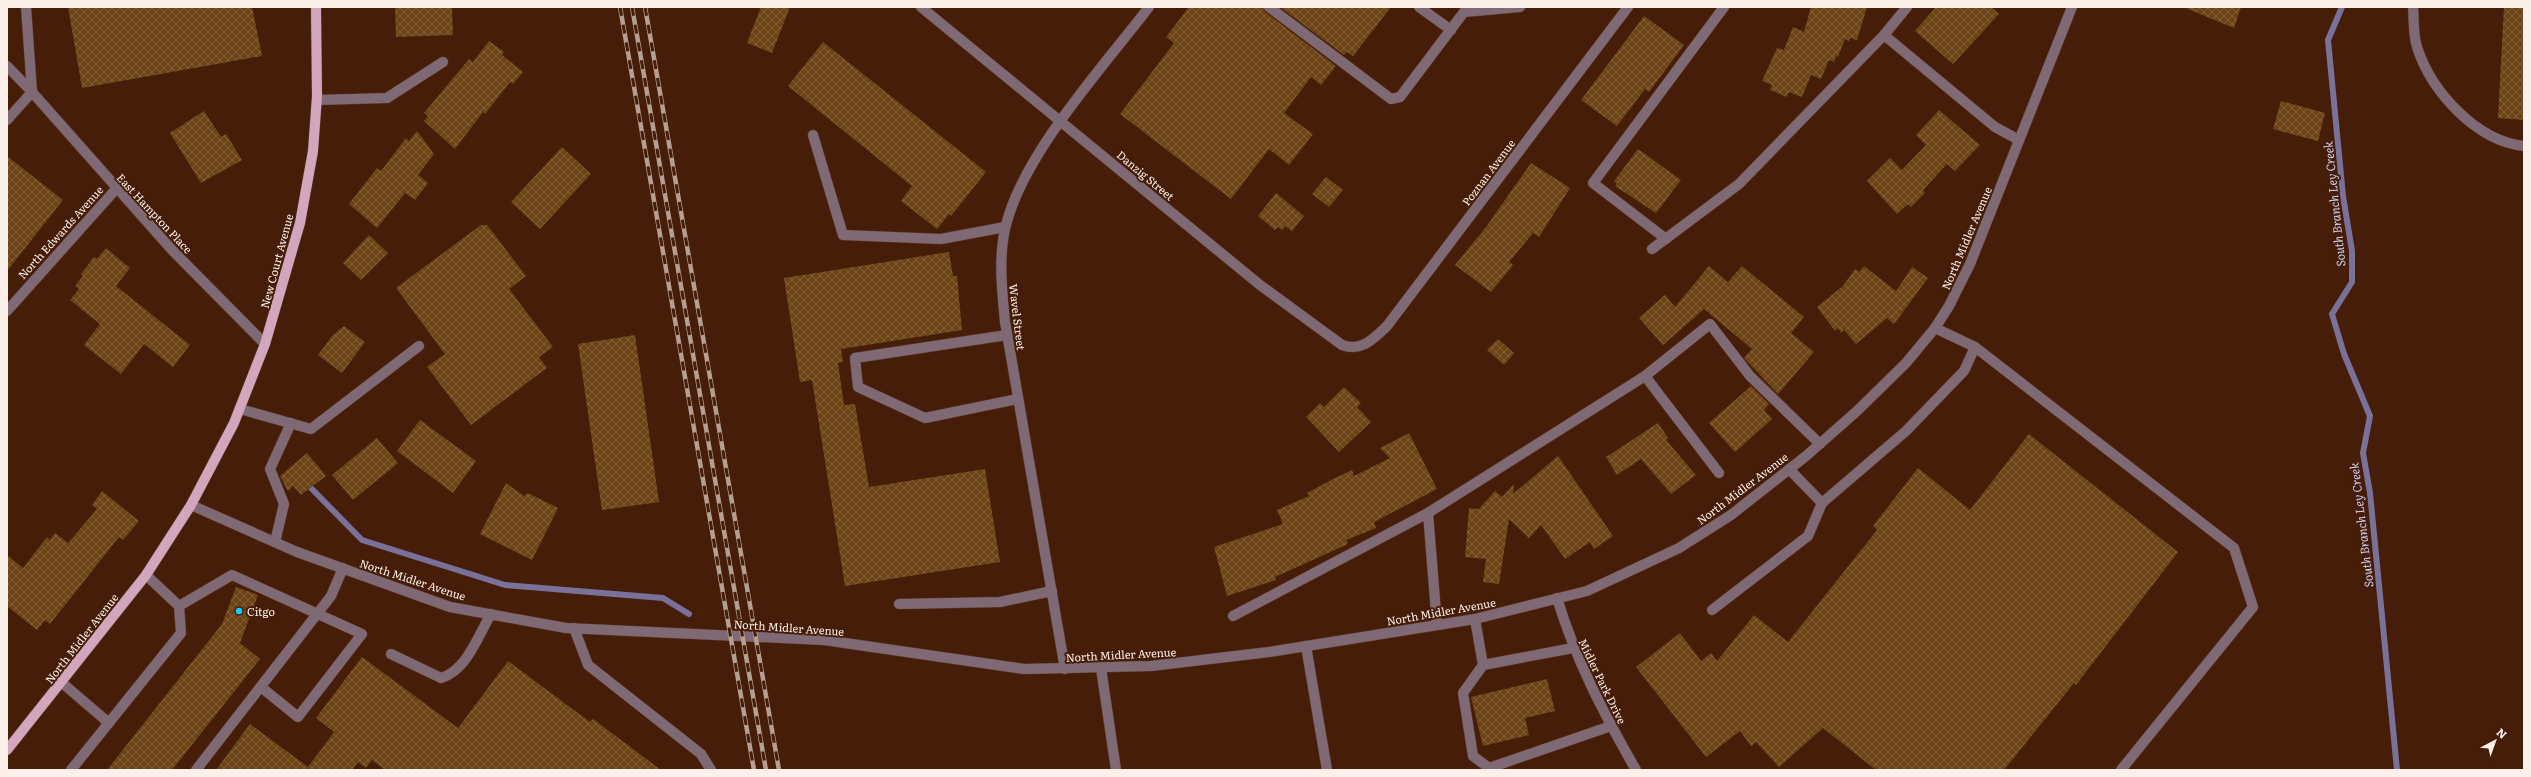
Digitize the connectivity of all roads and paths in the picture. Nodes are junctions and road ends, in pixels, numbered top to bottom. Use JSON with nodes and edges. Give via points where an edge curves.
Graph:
{"nodes":[{"id":1,"x":26,"y":7,"type":"edge"},
{"id":2,"x":316,"y":7,"type":"edge"},
{"id":3,"x":921,"y":7,"type":"edge"},
{"id":4,"x":1149,"y":7,"type":"edge"},
{"id":5,"x":1269,"y":7,"type":"edge"},
{"id":6,"x":1419,"y":7,"type":"edge"},
{"id":7,"x":1520,"y":7,"type":"edge"},
{"id":8,"x":1628,"y":7,"type":"edge"},
{"id":9,"x":1724,"y":7,"type":"edge"},
{"id":10,"x":1907,"y":7,"type":"edge"},
{"id":11,"x":2072,"y":7,"type":"edge"},
{"id":12,"x":2413,"y":7,"type":"edge"},
{"id":13,"x":1450,"y":30,"type":"junction"},
{"id":14,"x":1884,"y":35,"type":"junction"},
{"id":15,"x":443,"y":62,"type":"dead end"},
{"id":16,"x":7,"y":66,"type":"edge"},
{"id":17,"x":32,"y":92,"type":"junction"},
{"id":18,"x":317,"y":100,"type":"junction"},
{"id":19,"x":7,"y":120,"type":"edge"},
{"id":20,"x":1062,"y":120,"type":"junction"},
{"id":21,"x":813,"y":135,"type":"dead end"},
{"id":22,"x":2019,"y":140,"type":"junction"},
{"id":23,"x":2524,"y":146,"type":"edge"},
{"id":24,"x":116,"y":189,"type":"junction"},
{"id":25,"x":1005,"y":227,"type":"junction"},
{"id":26,"x":1666,"y":239,"type":"junction"},
{"id":27,"x":1652,"y":249,"type":"dead end"},
{"id":28,"x":7,"y":311,"type":"edge"},
{"id":29,"x":1935,"y":328,"type":"junction"},
{"id":30,"x":1007,"y":335,"type":"junction"},
{"id":31,"x":265,"y":344,"type":"junction"},
{"id":32,"x":419,"y":346,"type":"dead end"},
{"id":33,"x":1362,"y":346,"type":"joint"},
{"id":34,"x":1975,"y":347,"type":"junction"},
{"id":35,"x":1645,"y":376,"type":"junction"},
{"id":36,"x":1018,"y":399,"type":"junction"},
{"id":37,"x":240,"y":409,"type":"junction"},
{"id":38,"x":291,"y":423,"type":"junction"},
{"id":39,"x":1820,"y":444,"type":"junction"},
{"id":40,"x":1789,"y":469,"type":"junction"},
{"id":41,"x":1719,"y":473,"type":"dead end"},
{"id":42,"x":1822,"y":503,"type":"junction"},
{"id":43,"x":191,"y":505,"type":"junction"},
{"id":44,"x":1428,"y":513,"type":"junction"},
{"id":45,"x":275,"y":542,"type":"junction"},
{"id":46,"x":342,"y":568,"type":"junction"},
{"id":47,"x":146,"y":575,"type":"junction"},
{"id":48,"x":1052,"y":591,"type":"junction"},
{"id":49,"x":1558,"y":598,"type":"junction"},
{"id":50,"x":899,"y":604,"type":"dead end"},
{"id":51,"x":179,"y":606,"type":"junction"},
{"id":52,"x":1712,"y":610,"type":"dead end"},
{"id":53,"x":318,"y":613,"type":"junction"},
{"id":54,"x":491,"y":614,"type":"junction"},
{"id":55,"x":1233,"y":616,"type":"dead end"},
{"id":56,"x":1475,"y":619,"type":"junction"},
{"id":57,"x":1437,"y":625,"type":"junction"},
{"id":58,"x":574,"y":628,"type":"junction"},
{"id":59,"x":1306,"y":646,"type":"junction"},
{"id":60,"x":1573,"y":648,"type":"junction"},
{"id":61,"x":391,"y":654,"type":"dead end"},
{"id":62,"x":1483,"y":665,"type":"junction"},
{"id":63,"x":1100,"y":668,"type":"junction"},
{"id":64,"x":1065,"y":669,"type":"junction"},
{"id":65,"x":61,"y":682,"type":"junction"},
{"id":66,"x":261,"y":687,"type":"junction"},
{"id":67,"x":109,"y":723,"type":"junction"},
{"id":68,"x":1611,"y":726,"type":"junction"},
{"id":69,"x":7,"y":750,"type":"edge"},
{"id":70,"x":71,"y":770,"type":"edge"},
{"id":71,"x":196,"y":770,"type":"edge"},
{"id":72,"x":712,"y":770,"type":"edge"},
{"id":73,"x":1116,"y":770,"type":"edge"},
{"id":74,"x":1327,"y":770,"type":"edge"},
{"id":75,"x":1636,"y":770,"type":"edge"},
{"id":76,"x":2121,"y":770,"type":"edge"}],
"edges":[{"from":1,"to":17,"type":"street"},
{"from":2,"to":18,"type":"main road","name":"New Court Avenue"},
{"from":3,"to":20,"type":"street","name":"Danzig Street"},
{"from":4,"to":20,"type":"street","name":"Wavel Street"},
{"from":5,"to":13,"type":"street","via":[[1390,99],[1400,97]]},
{"from":6,"to":13,"type":"street"},
{"from":7,"to":13,"type":"street","via":[[1464,12]]},
{"from":8,"to":33,"type":"street","name":"Poznan Avenue","via":[[1387,326],[1369,344]]},
{"from":9,"to":26,"type":"street","via":[[1593,183]]},
{"from":10,"to":14,"type":"street"},
{"from":11,"to":22,"type":"street","name":"North Midler Avenue"},
{"from":12,"to":23,"type":"street","via":[[2417,46],[2438,89],[2454,108],[2479,129],[2512,145]]},
{"from":14,"to":22,"type":"street","via":[[1995,127]]},
{"from":14,"to":26,"type":"street","via":[[1740,184]]},
{"from":15,"to":18,"type":"street","via":[[387,98]]},
{"from":16,"to":17,"type":"street","name":"East Hampton Place"},
{"from":17,"to":19,"type":"street"},
{"from":17,"to":24,"type":"street","name":"East Hampton Place"},
{"from":18,"to":31,"type":"main road","name":"New Court Avenue","via":[[313,151],[300,223]]},
{"from":20,"to":25,"type":"street","name":"Wavel Street","via":[[1032,165],[1012,203]]},
{"from":20,"to":33,"type":"street","name":"Danzig Street","via":[[1260,284],[1342,345],[1351,348]]},
{"from":21,"to":25,"type":"street","via":[[843,235],[941,239]]},
{"from":22,"to":29,"type":"street","name":"North Midler Avenue","via":[[1970,264]]},
{"from":24,"to":28,"type":"street","name":"North Edwards Avenue"},
{"from":24,"to":31,"type":"street","name":"East Hampton Place"},
{"from":25,"to":30,"type":"street","name":"Wavel Street","via":[[1001,280]]},
{"from":26,"to":27,"type":"street"},
{"from":29,"to":34,"type":"street"},
{"from":29,"to":39,"type":"street","name":"North Midler Avenue","via":[[1906,363]]},
{"from":30,"to":36,"type":"street","name":"Wavel Street"},
{"from":30,"to":36,"type":"street","via":[[855,358],[858,388],[925,418]]},
{"from":31,"to":37,"type":"main road","name":"New Court Avenue"},
{"from":32,"to":38,"type":"street","via":[[312,429]]},
{"from":34,"to":42,"type":"street","via":[[1964,371],[1906,431]]},
{"from":34,"to":76,"type":"street","via":[[2234,548],[2253,607]]},
{"from":35,"to":39,"type":"street","via":[[1710,324],[1750,376]]},
{"from":35,"to":41,"type":"street"},
{"from":35,"to":44,"type":"street"},
{"from":36,"to":48,"type":"street","name":"Wavel Street"},
{"from":37,"to":38,"type":"street"},
{"from":37,"to":43,"type":"main road","name":"New Court Avenue"},
{"from":38,"to":45,"type":"street","via":[[270,469],[284,504]]},
{"from":39,"to":40,"type":"street","name":"North Midler Avenue"},
{"from":40,"to":42,"type":"street"},
{"from":40,"to":49,"type":"street","name":"North Midler Avenue","via":[[1731,515],[1679,548],[1587,591]]},
{"from":42,"to":52,"type":"street","via":[[1808,536]]},
{"from":43,"to":45,"type":"street","name":"North Midler Avenue"},
{"from":43,"to":47,"type":"main road","name":"North Midler Avenue"},
{"from":44,"to":55,"type":"street"},
{"from":44,"to":57,"type":"street"},
{"from":45,"to":46,"type":"street","name":"North Midler Avenue"},
{"from":46,"to":53,"type":"street","via":[[331,596]]},
{"from":46,"to":54,"type":"street","name":"North Midler Avenue","via":[[450,606]]},
{"from":47,"to":51,"type":"street"},
{"from":47,"to":65,"type":"main road","name":"North Midler Avenue"},
{"from":48,"to":50,"type":"street","via":[[1000,602]]},
{"from":48,"to":64,"type":"street","name":"Wavel Street"},
{"from":49,"to":56,"type":"street","name":"North Midler Avenue"},
{"from":49,"to":60,"type":"street","name":"Midler Park Drive"},
{"from":51,"to":53,"type":"street","via":[[232,575]]},
{"from":51,"to":67,"type":"street","via":[[181,632]]},
{"from":53,"to":66,"type":"street"},
{"from":53,"to":66,"type":"street","via":[[362,634],[298,717]]},
{"from":54,"to":58,"type":"street","name":"North Midler Avenue"},
{"from":54,"to":61,"type":"street","via":[[460,666],[452,674],[441,678]]},
{"from":56,"to":57,"type":"street","name":"North Midler Avenue"},
{"from":56,"to":62,"type":"street"},
{"from":57,"to":59,"type":"street","name":"North Midler Avenue"},
{"from":58,"to":64,"type":"street","name":"North Midler Avenue","via":[[824,640],[1024,669]]},
{"from":58,"to":72,"type":"street","via":[[588,665],[701,754]]},
{"from":59,"to":63,"type":"street","name":"North Midler Avenue","via":[[1151,666]]},
{"from":59,"to":74,"type":"street"},
{"from":60,"to":62,"type":"street"},
{"from":60,"to":68,"type":"street","name":"Midler Park Drive"},
{"from":62,"to":68,"type":"street","via":[[1463,693],[1473,756],[1489,768]]},
{"from":63,"to":64,"type":"street","name":"North Midler Avenue"},
{"from":63,"to":73,"type":"street"},
{"from":65,"to":67,"type":"street"},
{"from":65,"to":69,"type":"main road","name":"North Midler Avenue"},
{"from":66,"to":71,"type":"street"},
{"from":67,"to":70,"type":"street"},
{"from":68,"to":75,"type":"street","name":"Midler Park Drive"}]}
